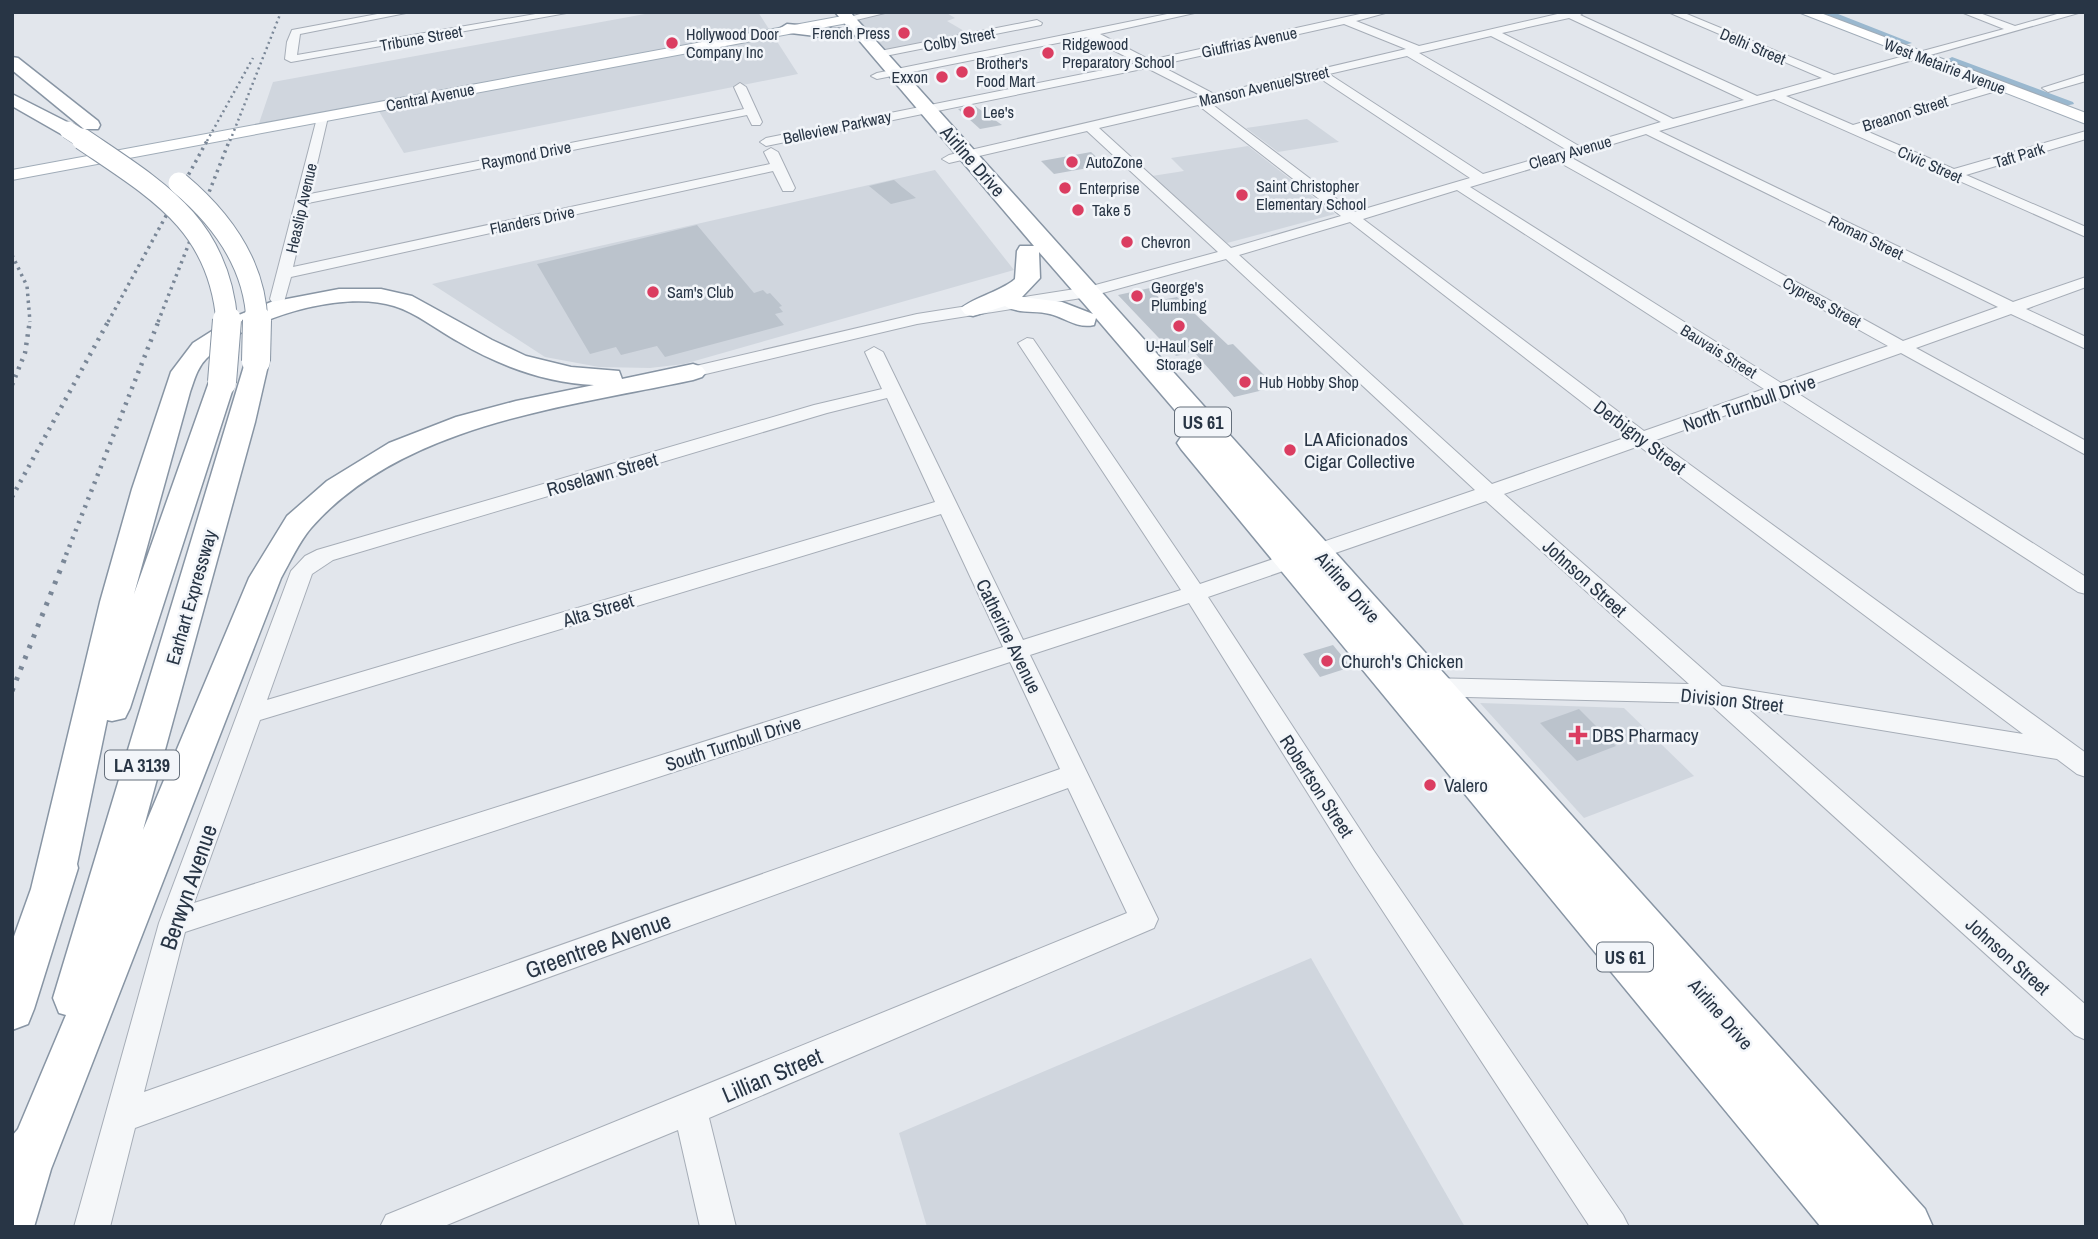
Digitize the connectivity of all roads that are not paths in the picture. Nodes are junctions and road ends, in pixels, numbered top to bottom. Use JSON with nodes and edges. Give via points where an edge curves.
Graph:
{"nodes":[{"id":1,"x":406,"y":12,"type":"edge"},
{"id":2,"x":567,"y":12,"type":"edge"},
{"id":3,"x":884,"y":12,"type":"edge"},
{"id":4,"x":1018,"y":12,"type":"edge"},
{"id":5,"x":1194,"y":12,"type":"edge"},
{"id":6,"x":1322,"y":12,"type":"edge"},
{"id":7,"x":1384,"y":12,"type":"edge"},
{"id":8,"x":1673,"y":12,"type":"edge"},
{"id":9,"x":1805,"y":12,"type":"edge"},
{"id":10,"x":1842,"y":12,"type":"edge"},
{"id":11,"x":1966,"y":12,"type":"edge"},
{"id":12,"x":2077,"y":12,"type":"edge"},
{"id":13,"x":1575,"y":13,"type":"edge"},
{"id":14,"x":837,"y":20,"type":"edge"},
{"id":15,"x":1344,"y":21,"type":"junction"},
{"id":16,"x":799,"y":22,"type":"edge"},
{"id":17,"x":2015,"y":29,"type":"junction"},
{"id":18,"x":1491,"y":32,"type":"junction"},
{"id":19,"x":1089,"y":33,"type":"junction"},
{"id":20,"x":1916,"y":39,"type":"junction"},
{"id":21,"x":1879,"y":41,"type":"junction"},
{"id":22,"x":1413,"y":51,"type":"junction"},
{"id":23,"x":880,"y":54,"type":"junction"},
{"id":24,"x":1917,"y":55,"type":"junction"},
{"id":25,"x":1942,"y":57,"type":"junction"},
{"id":26,"x":12,"y":62,"type":"edge"},
{"id":27,"x":1148,"y":64,"type":"junction"},
{"id":28,"x":1320,"y":73,"type":"junction"},
{"id":29,"x":897,"y":74,"type":"junction"},
{"id":30,"x":877,"y":76,"type":"junction"},
{"id":31,"x":2086,"y":77,"type":"edge"},
{"id":32,"x":12,"y":78,"type":"edge"},
{"id":33,"x":1833,"y":79,"type":"junction"},
{"id":34,"x":1999,"y":86,"type":"junction"},
{"id":35,"x":740,"y":87,"type":"dead end"},
{"id":36,"x":2048,"y":88,"type":"junction"},
{"id":37,"x":1775,"y":95,"type":"junction"},
{"id":38,"x":12,"y":99,"type":"edge"},
{"id":39,"x":1205,"y":99,"type":"junction"},
{"id":40,"x":1755,"y":100,"type":"junction"},
{"id":41,"x":2086,"y":102,"type":"edge"},
{"id":42,"x":2050,"y":105,"type":"junction"},
{"id":43,"x":917,"y":110,"type":"junction"},
{"id":44,"x":750,"y":111,"type":"junction"},
{"id":45,"x":2086,"y":112,"type":"edge"},
{"id":46,"x":322,"y":117,"type":"junction"},
{"id":47,"x":2086,"y":119,"type":"edge"},
{"id":48,"x":1672,"y":123,"type":"junction"},
{"id":49,"x":91,"y":125,"type":"junction"},
{"id":50,"x":1089,"y":126,"type":"junction"},
{"id":51,"x":1852,"y":129,"type":"junction"},
{"id":52,"x":1647,"y":130,"type":"junction"},
{"id":53,"x":2086,"y":135,"type":"edge"},
{"id":54,"x":766,"y":142,"type":"junction"},
{"id":55,"x":1577,"y":150,"type":"junction"},
{"id":56,"x":1558,"y":156,"type":"junction"},
{"id":57,"x":959,"y":157,"type":"junction"},
{"id":58,"x":778,"y":166,"type":"junction"},
{"id":59,"x":1953,"y":174,"type":"junction"},
{"id":60,"x":12,"y":176,"type":"edge"},
{"id":61,"x":1480,"y":178,"type":"junction"},
{"id":62,"x":1457,"y":184,"type":"junction"},
{"id":63,"x":788,"y":188,"type":"dead end"},
{"id":64,"x":302,"y":200,"type":"junction"},
{"id":65,"x":2086,"y":215,"type":"edge"},
{"id":66,"x":1355,"y":218,"type":"junction"},
{"id":67,"x":2064,"y":223,"type":"junction"},
{"id":68,"x":2086,"y":233,"type":"edge"},
{"id":69,"x":1028,"y":251,"type":"junction"},
{"id":70,"x":1228,"y":255,"type":"junction"},
{"id":71,"x":285,"y":274,"type":"junction"},
{"id":72,"x":2086,"y":282,"type":"edge"},
{"id":73,"x":1076,"y":294,"type":"junction"},
{"id":74,"x":278,"y":299,"type":"dead end"},
{"id":75,"x":1015,"y":303,"type":"junction"},
{"id":76,"x":973,"y":309,"type":"junction"},
{"id":77,"x":2014,"y":309,"type":"junction"},
{"id":78,"x":1085,"y":320,"type":"junction"},
{"id":79,"x":1027,"y":343,"type":"dead end"},
{"id":80,"x":2086,"y":344,"type":"edge"},
{"id":81,"x":1905,"y":347,"type":"junction"},
{"id":82,"x":874,"y":352,"type":"dead end"},
{"id":83,"x":693,"y":372,"type":"junction"},
{"id":84,"x":1782,"y":391,"type":"junction"},
{"id":85,"x":891,"y":392,"type":"junction"},
{"id":86,"x":1643,"y":440,"type":"junction"},
{"id":87,"x":2086,"y":449,"type":"edge"},
{"id":88,"x":1490,"y":493,"type":"junction"},
{"id":89,"x":946,"y":506,"type":"junction"},
{"id":90,"x":1305,"y":556,"type":"junction"},
{"id":91,"x":315,"y":560,"type":"joint"},
{"id":92,"x":2086,"y":587,"type":"edge"},
{"id":93,"x":1195,"y":594,"type":"junction"},
{"id":94,"x":1017,"y":651,"type":"junction"},
{"id":95,"x":1415,"y":687,"type":"junction"},
{"id":96,"x":1716,"y":694,"type":"junction"},
{"id":97,"x":250,"y":714,"type":"junction"},
{"id":98,"x":2065,"y":751,"type":"junction"},
{"id":99,"x":2086,"y":767,"type":"edge"},
{"id":100,"x":1074,"y":775,"type":"junction"},
{"id":101,"x":51,"y":888,"type":"junction"},
{"id":102,"x":1144,"y":919,"type":"joint"},
{"id":103,"x":173,"y":923,"type":"junction"},
{"id":104,"x":12,"y":1009,"type":"edge"},
{"id":105,"x":2086,"y":1025,"type":"edge"},
{"id":106,"x":690,"y":1108,"type":"junction"},
{"id":107,"x":121,"y":1116,"type":"junction"},
{"id":108,"x":26,"y":1169,"type":"junction"},
{"id":109,"x":12,"y":1218,"type":"edge"},
{"id":110,"x":92,"y":1227,"type":"edge"},
{"id":111,"x":398,"y":1227,"type":"edge"},
{"id":112,"x":718,"y":1227,"type":"edge"},
{"id":113,"x":1611,"y":1227,"type":"edge"},
{"id":114,"x":1854,"y":1227,"type":"edge"},
{"id":115,"x":1907,"y":1227,"type":"edge"}],
"edges":[{"from":1,"to":2,"type":"street","name":"Tribune Street","via":[[296,32],[291,59]]},
{"from":3,"to":14,"type":"street"},
{"from":4,"to":23,"type":"street","name":"Colby Street","via":[[1037,23]]},
{"from":5,"to":19,"type":"street"},
{"from":6,"to":15,"type":"street"},
{"from":7,"to":15,"type":"street","name":"Giuffrias Avenue"},
{"from":8,"to":33,"type":"street","name":"Delhi Street"},
{"from":9,"to":21,"type":"main road","name":"West Metairie Avenue"},
{"from":10,"to":20,"type":"main road","name":"West Metairie Avenue"},
{"from":11,"to":17,"type":"street"},
{"from":12,"to":17,"type":"street"},
{"from":13,"to":18,"type":"street","name":"Manson Avenue/Street"},
{"from":13,"to":40,"type":"street"},
{"from":14,"to":16,"type":"highway"},
{"from":14,"to":23,"type":"highway","name":"Airline Drive","number":"US 61"},
{"from":14,"to":30,"type":"highway","name":"Airline Drive","number":"US 61"},
{"from":15,"to":22,"type":"street"},
{"from":15,"to":27,"type":"street","name":"Giuffrias Avenue"},
{"from":16,"to":46,"type":"main road","name":"Central Avenue"},
{"from":17,"to":25,"type":"street"},
{"from":18,"to":22,"type":"street","name":"Manson Avenue/Street"},
{"from":18,"to":48,"type":"street"},
{"from":19,"to":27,"type":"street","name":"Derbigny Street"},
{"from":19,"to":29,"type":"street"},
{"from":20,"to":21,"type":"main road","via":[[1922,44],[1914,47]]},
{"from":20,"to":25,"type":"main road","name":"West Metairie Avenue"},
{"from":21,"to":24,"type":"main road","name":"West Metairie Avenue"},
{"from":22,"to":28,"type":"street","name":"Manson Avenue/Street"},
{"from":22,"to":55,"type":"street"},
{"from":23,"to":29,"type":"highway","name":"Airline Drive","number":"US 61"},
{"from":24,"to":25,"type":"main road","name":"West Metairie Avenue"},
{"from":24,"to":33,"type":"street","name":"Cleary Avenue"},
{"from":25,"to":34,"type":"main road","name":"West Metairie Avenue"},
{"from":25,"to":36,"type":"main road","name":"West Metairie Avenue","via":[[1940,61],[1967,58]]},
{"from":26,"to":49,"type":"highway"},
{"from":27,"to":39,"type":"street","name":"Derbigny Street"},
{"from":27,"to":43,"type":"street","name":"Giuffrias Avenue"},
{"from":28,"to":39,"type":"street","name":"Manson Avenue/Street"},
{"from":28,"to":61,"type":"street"},
{"from":29,"to":30,"type":"street"},
{"from":29,"to":43,"type":"highway","name":"Airline Drive","number":"US 61"},
{"from":30,"to":43,"type":"highway","name":"Airline Drive","number":"US 61"},
{"from":31,"to":36,"type":"street"},
{"from":32,"to":49,"type":"highway","name":"Earhart Expressway","number":"LA 3139"},
{"from":33,"to":37,"type":"street","name":"Cleary Avenue"},
{"from":34,"to":42,"type":"main road","name":"West Metairie Avenue"},
{"from":34,"to":51,"type":"street","name":"Breanon Street"},
{"from":35,"to":44,"type":"street"},
{"from":36,"to":41,"type":"main road","name":"West Metairie Avenue"},
{"from":37,"to":40,"type":"street","name":"Cleary Avenue"},
{"from":37,"to":51,"type":"street","name":"Civic Street"},
{"from":38,"to":101,"type":"highway","name":"Earhart Expressway","number":"LA 3139","bridge":true,"via":[[68,130],[185,216],[221,276],[228,347],[222,382]]},
{"from":39,"to":50,"type":"street","name":"Manson Avenue/Street"},
{"from":39,"to":66,"type":"street","name":"Derbigny Street"},
{"from":40,"to":48,"type":"street","name":"Cleary Avenue"},
{"from":42,"to":45,"type":"main road"},
{"from":42,"to":47,"type":"main road","name":"West Metairie Avenue"},
{"from":43,"to":54,"type":"street","name":"Belleview Parkway"},
{"from":43,"to":57,"type":"highway","name":"Airline Drive","number":"US 61"},
{"from":44,"to":54,"type":"street"},
{"from":44,"to":64,"type":"street","name":"Raymond Drive"},
{"from":46,"to":60,"type":"main road","name":"Central Avenue"},
{"from":46,"to":64,"type":"street","name":"Heaslip Avenue"},
{"from":48,"to":52,"type":"street","name":"Cleary Avenue"},
{"from":49,"to":108,"type":"highway","name":"Earhart Expressway","number":"LA 3139","bridge":true,"via":[[175,180],[222,223],[248,272],[256,306],[256,361]]},
{"from":50,"to":57,"type":"street","name":"Manson Avenue/Street"},
{"from":50,"to":70,"type":"street","name":"Johnson Street"},
{"from":51,"to":59,"type":"street","name":"Civic Street"},
{"from":52,"to":55,"type":"street","name":"Cleary Avenue"},
{"from":52,"to":77,"type":"street","name":"Roman Street"},
{"from":53,"to":59,"type":"street","name":"Taft Park"},
{"from":54,"to":58,"type":"street"},
{"from":55,"to":56,"type":"street","name":"Cleary Avenue"},
{"from":56,"to":61,"type":"street","name":"Cleary Avenue"},
{"from":56,"to":81,"type":"street","name":"Cypress Street"},
{"from":57,"to":69,"type":"highway","name":"Airline Drive","number":"US 61"},
{"from":57,"to":73,"type":"highway","name":"Airline Drive","number":"US 61"},
{"from":58,"to":63,"type":"street"},
{"from":58,"to":71,"type":"street","name":"Flanders Drive"},
{"from":59,"to":67,"type":"street","name":"Civic Street"},
{"from":61,"to":62,"type":"street","name":"Cleary Avenue"},
{"from":62,"to":66,"type":"street","name":"Cleary Avenue"},
{"from":62,"to":84,"type":"street","name":"Bauvais Street"},
{"from":64,"to":71,"type":"street","name":"Heaslip Avenue"},
{"from":65,"to":67,"type":"street"},
{"from":66,"to":70,"type":"street","name":"Cleary Avenue"},
{"from":66,"to":86,"type":"street","name":"Derbigny Street"},
{"from":67,"to":68,"type":"street","name":"Civic Street"},
{"from":69,"to":73,"type":"highway","name":"Airline Drive","number":"US 61"},
{"from":69,"to":76,"type":"highway","via":[[1029,278],[1020,288]]},
{"from":70,"to":73,"type":"street","name":"Cleary Avenue"},
{"from":70,"to":88,"type":"street","name":"Johnson Street"},
{"from":71,"to":74,"type":"street","name":"Heaslip Avenue"},
{"from":72,"to":77,"type":"street","name":"North Turnbull Drive"},
{"from":73,"to":75,"type":"street"},
{"from":73,"to":78,"type":"highway","name":"Airline Drive","number":"US 61"},
{"from":73,"to":90,"type":"highway","name":"Airline Drive","number":"US 61"},
{"from":75,"to":76,"type":"street"},
{"from":75,"to":78,"type":"highway","via":[[1054,307]]},
{"from":76,"to":83,"type":"street"},
{"from":77,"to":80,"type":"street","name":"Roman Street"},
{"from":77,"to":81,"type":"street","name":"North Turnbull Drive"},
{"from":78,"to":90,"type":"highway","name":"Airline Drive","number":"US 61"},
{"from":79,"to":93,"type":"street","name":"Robertson Street"},
{"from":81,"to":84,"type":"street","name":"North Turnbull Drive"},
{"from":81,"to":87,"type":"street","name":"Cypress Street"},
{"from":82,"to":85,"type":"street","name":"Catherine Avenue"},
{"from":83,"to":101,"type":"highway","via":[[588,378],[553,374],[481,344],[416,306],[384,296],[345,296],[276,306],[253,315],[197,353],[183,377],[137,515]]},
{"from":83,"to":108,"type":"highway","via":[[466,423],[399,449],[337,487],[298,523],[265,578]]},
{"from":84,"to":86,"type":"street","name":"North Turnbull Drive"},
{"from":84,"to":92,"type":"street","name":"Bauvais Street"},
{"from":85,"to":89,"type":"street","name":"Catherine Avenue"},
{"from":85,"to":91,"type":"street","name":"Roselawn Street"},
{"from":86,"to":88,"type":"street","name":"North Turnbull Drive"},
{"from":86,"to":98,"type":"street","name":"Derbigny Street"},
{"from":88,"to":90,"type":"street","name":"North Turnbull Drive"},
{"from":88,"to":96,"type":"street","name":"Johnson Street"},
{"from":89,"to":94,"type":"street","name":"Catherine Avenue"},
{"from":89,"to":97,"type":"street","name":"Alta Street"},
{"from":90,"to":93,"type":"street","name":"South Turnbull Drive"},
{"from":90,"to":95,"type":"highway","name":"Airline Drive","number":"US 61"},
{"from":91,"to":97,"type":"street","name":"Berwyn Avenue","via":[[302,571]]},
{"from":93,"to":94,"type":"street","name":"South Turnbull Drive"},
{"from":93,"to":113,"type":"street","name":"Robertson Street","via":[[1364,859]]},
{"from":94,"to":100,"type":"street","name":"Catherine Avenue"},
{"from":94,"to":103,"type":"street","name":"South Turnbull Drive"},
{"from":95,"to":96,"type":"street","name":"Division Street"},
{"from":95,"to":114,"type":"highway","name":"Airline Drive","number":"US 61"},
{"from":95,"to":115,"type":"highway","name":"Airline Drive","number":"US 61"},
{"from":96,"to":98,"type":"street","name":"Division Street"},
{"from":96,"to":105,"type":"street","name":"Johnson Street"},
{"from":97,"to":103,"type":"street","name":"Berwyn Avenue"},
{"from":98,"to":99,"type":"street","name":"Derbigny Street"},
{"from":100,"to":102,"type":"street","name":"Catherine Avenue"},
{"from":100,"to":107,"type":"street","name":"Greentree Avenue"},
{"from":101,"to":104,"type":"highway","name":"Earhart Expressway","number":"LA 3139"},
{"from":102,"to":106,"type":"street","name":"Lillian Street"},
{"from":103,"to":107,"type":"street","name":"Berwyn Avenue"},
{"from":106,"to":111,"type":"street","name":"Lillian Street"},
{"from":106,"to":112,"type":"street"},
{"from":107,"to":110,"type":"street","name":"Berwyn Avenue"},
{"from":108,"to":109,"type":"highway","name":"Earhart Expressway","number":"LA 3139"}]}
